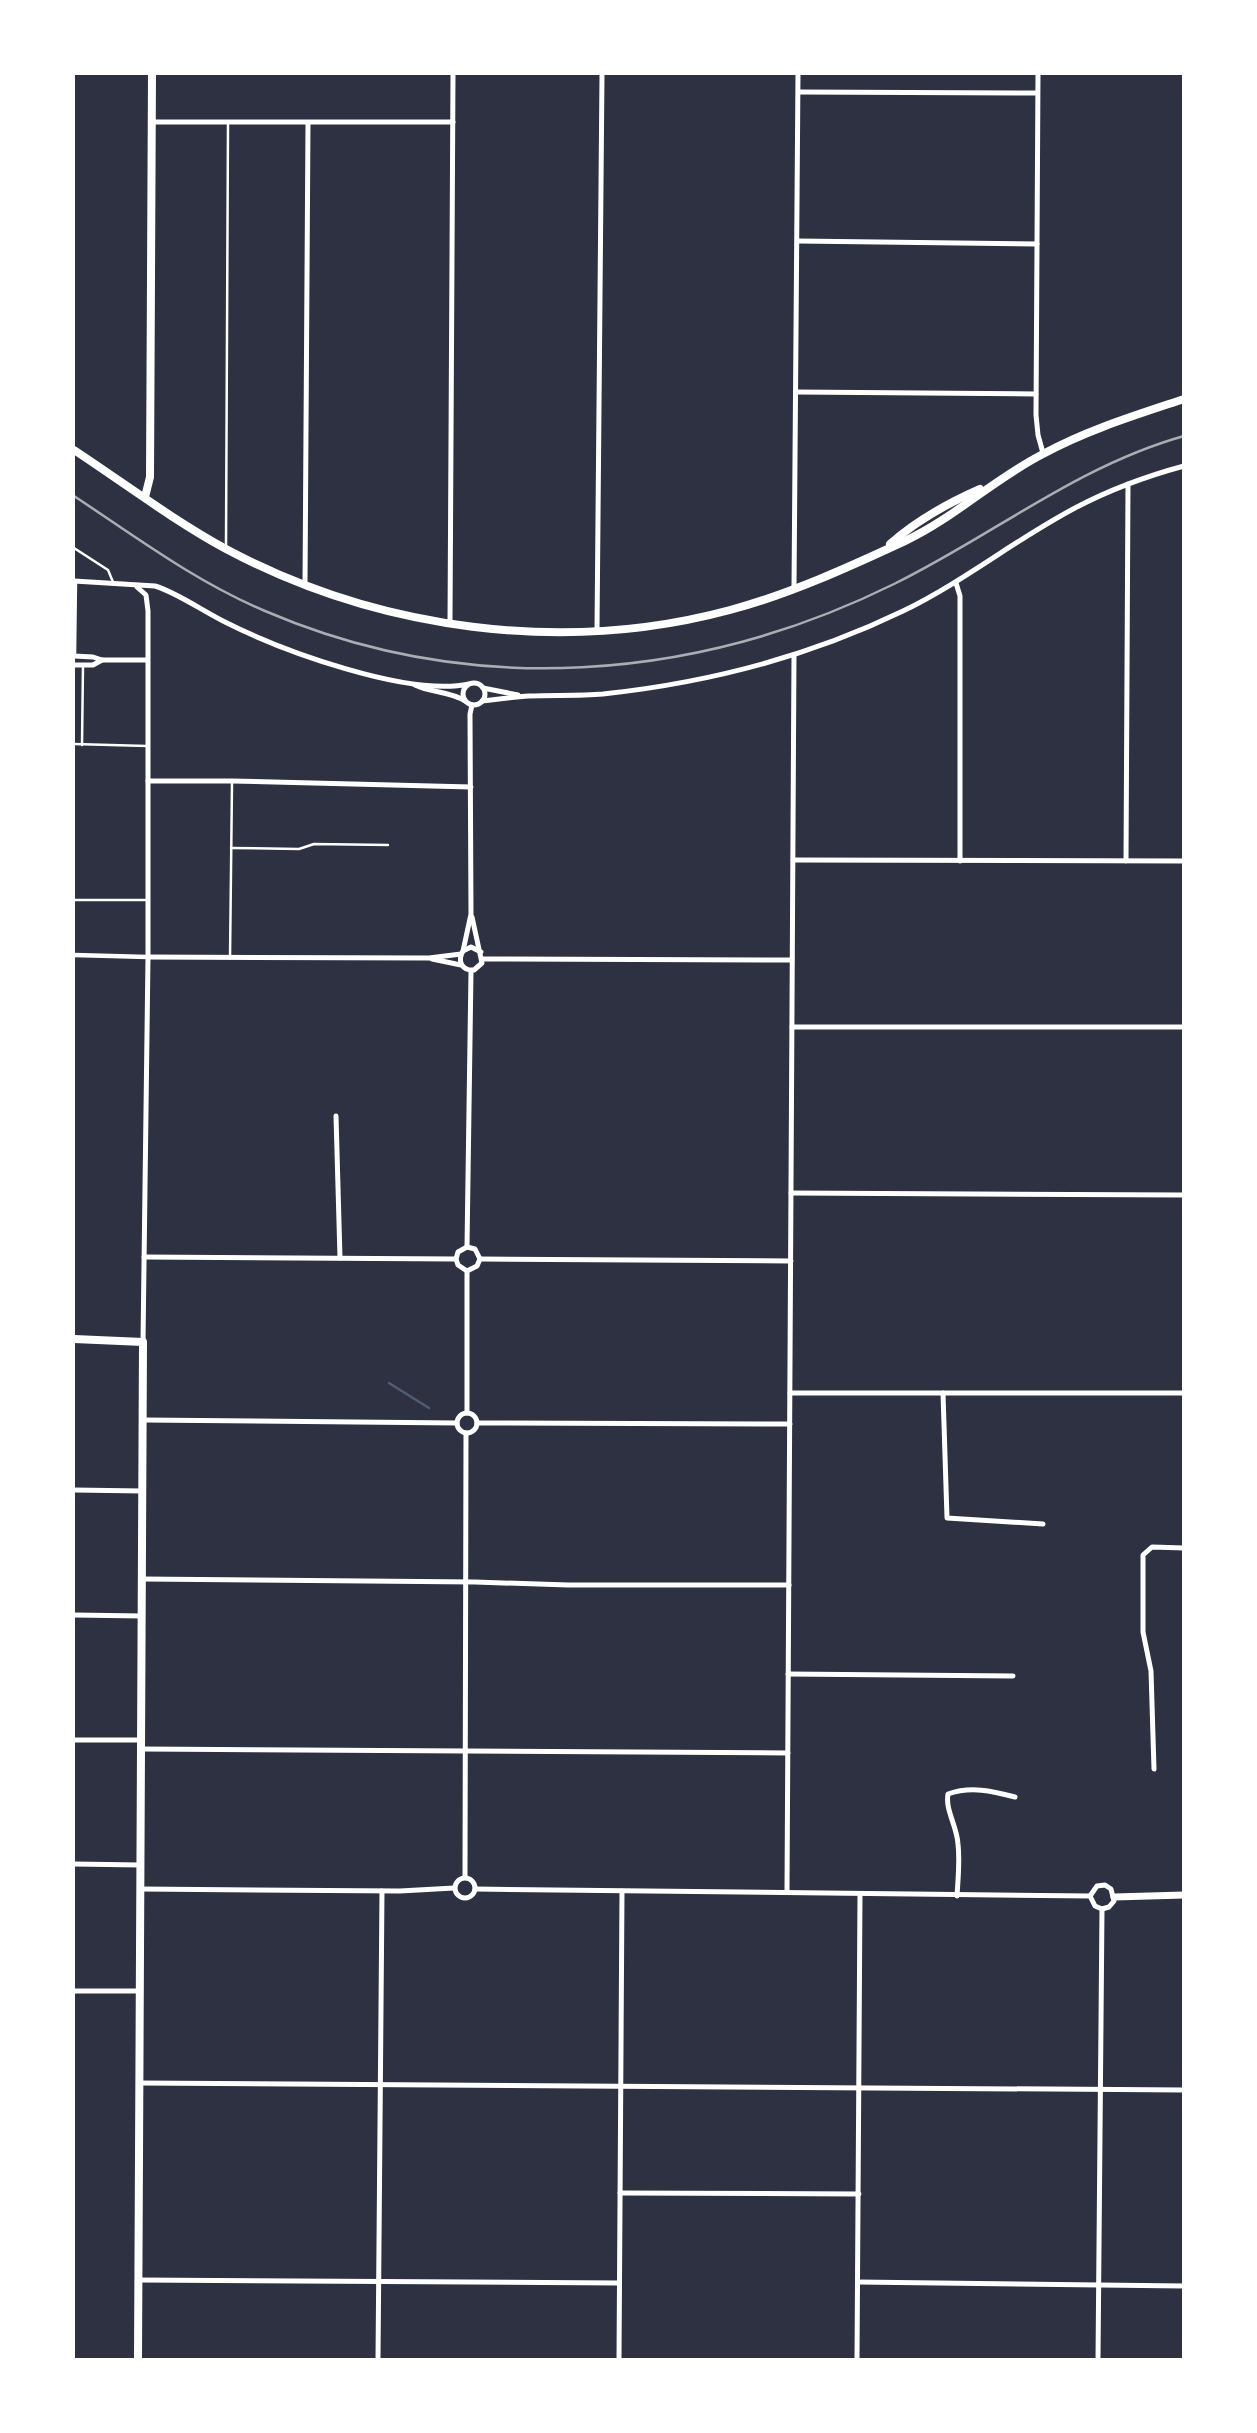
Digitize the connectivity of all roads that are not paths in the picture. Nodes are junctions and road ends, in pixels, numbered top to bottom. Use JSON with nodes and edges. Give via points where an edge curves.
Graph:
{"nodes":[{"id":1,"x":152,"y":74,"type":"edge"},
{"id":2,"x":453,"y":74,"type":"edge"},
{"id":3,"x":602,"y":74,"type":"edge"},
{"id":4,"x":799,"y":74,"type":"edge"},
{"id":5,"x":1038,"y":74,"type":"edge"},
{"id":6,"x":799,"y":92,"type":"junction"},
{"id":7,"x":1037,"y":93,"type":"junction"},
{"id":8,"x":152,"y":122,"type":"junction"},
{"id":9,"x":453,"y":122,"type":"junction"},
{"id":10,"x":228,"y":123,"type":"junction"},
{"id":11,"x":308,"y":123,"type":"junction"},
{"id":12,"x":798,"y":240,"type":"junction"},
{"id":13,"x":1037,"y":244,"type":"junction"},
{"id":14,"x":796,"y":392,"type":"junction"},
{"id":15,"x":1036,"y":394,"type":"junction"},
{"id":16,"x":1184,"y":399,"type":"edge"},
{"id":17,"x":74,"y":450,"type":"edge"},
{"id":18,"x":1044,"y":453,"type":"junction"},
{"id":19,"x":1184,"y":466,"type":"edge"},
{"id":20,"x":1128,"y":484,"type":"junction"},
{"id":21,"x":145,"y":497,"type":"junction"},
{"id":22,"x":226,"y":549,"type":"junction"},
{"id":23,"x":74,"y":551,"type":"edge"},
{"id":24,"x":75,"y":581,"type":"edge"},
{"id":25,"x":956,"y":583,"type":"junction"},
{"id":26,"x":114,"y":585,"type":"junction"},
{"id":27,"x":305,"y":585,"type":"junction"},
{"id":28,"x":137,"y":587,"type":"junction"},
{"id":29,"x":794,"y":588,"type":"junction"},
{"id":30,"x":450,"y":624,"type":"junction"},
{"id":31,"x":597,"y":629,"type":"junction"},
{"id":32,"x":74,"y":656,"type":"edge"},
{"id":33,"x":794,"y":656,"type":"junction"},
{"id":34,"x":102,"y":660,"type":"junction"},
{"id":35,"x":147,"y":660,"type":"junction"},
{"id":36,"x":74,"y":666,"type":"edge"},
{"id":37,"x":83,"y":666,"type":"junction"},
{"id":38,"x":412,"y":684,"type":"junction"},
{"id":39,"x":470,"y":684,"type":"junction"},
{"id":40,"x":482,"y":688,"type":"junction"},
{"id":41,"x":528,"y":696,"type":"junction"},
{"id":42,"x":465,"y":701,"type":"junction"},
{"id":43,"x":482,"y":701,"type":"junction"},
{"id":44,"x":472,"y":705,"type":"junction"},
{"id":45,"x":74,"y":744,"type":"edge"},
{"id":46,"x":82,"y":745,"type":"junction"},
{"id":47,"x":148,"y":746,"type":"junction"},
{"id":48,"x":232,"y":780,"type":"junction"},
{"id":49,"x":148,"y":781,"type":"junction"},
{"id":50,"x":471,"y":787,"type":"junction"},
{"id":51,"x":388,"y":845,"type":"dead end"},
{"id":52,"x":231,"y":848,"type":"junction"},
{"id":53,"x":793,"y":860,"type":"junction"},
{"id":54,"x":960,"y":861,"type":"junction"},
{"id":55,"x":1126,"y":861,"type":"junction"},
{"id":56,"x":1184,"y":861,"type":"edge"},
{"id":57,"x":74,"y":900,"type":"edge"},
{"id":58,"x":147,"y":900,"type":"junction"},
{"id":59,"x":471,"y":914,"type":"junction"},
{"id":60,"x":462,"y":952,"type":"junction"},
{"id":61,"x":481,"y":952,"type":"junction"},
{"id":62,"x":74,"y":955,"type":"edge"},
{"id":63,"x":148,"y":957,"type":"junction"},
{"id":64,"x":230,"y":958,"type":"junction"},
{"id":65,"x":429,"y":958,"type":"junction"},
{"id":66,"x":483,"y":959,"type":"junction"},
{"id":67,"x":792,"y":960,"type":"junction"},
{"id":68,"x":461,"y":965,"type":"junction"},
{"id":69,"x":471,"y":971,"type":"junction"},
{"id":70,"x":792,"y":1027,"type":"junction"},
{"id":71,"x":1184,"y":1027,"type":"edge"},
{"id":72,"x":336,"y":1116,"type":"dead end"},
{"id":73,"x":792,"y":1194,"type":"junction"},
{"id":74,"x":1184,"y":1195,"type":"edge"},
{"id":75,"x":467,"y":1247,"type":"junction"},
{"id":76,"x":144,"y":1257,"type":"junction"},
{"id":77,"x":340,"y":1258,"type":"junction"},
{"id":78,"x":456,"y":1259,"type":"junction"},
{"id":79,"x":480,"y":1259,"type":"junction"},
{"id":80,"x":791,"y":1261,"type":"junction"},
{"id":81,"x":467,"y":1271,"type":"junction"},
{"id":82,"x":74,"y":1339,"type":"edge"},
{"id":83,"x":143,"y":1342,"type":"junction"},
{"id":84,"x":790,"y":1392,"type":"junction"},
{"id":85,"x":943,"y":1393,"type":"junction"},
{"id":86,"x":1184,"y":1393,"type":"edge"},
{"id":87,"x":467,"y":1413,"type":"junction"},
{"id":88,"x":142,"y":1420,"type":"junction"},
{"id":89,"x":457,"y":1423,"type":"junction"},
{"id":90,"x":477,"y":1423,"type":"junction"},
{"id":91,"x":790,"y":1424,"type":"junction"},
{"id":92,"x":466,"y":1433,"type":"junction"},
{"id":93,"x":74,"y":1490,"type":"edge"},
{"id":94,"x":142,"y":1491,"type":"junction"},
{"id":95,"x":1043,"y":1524,"type":"dead end"},
{"id":96,"x":1184,"y":1548,"type":"edge"},
{"id":97,"x":142,"y":1579,"type":"junction"},
{"id":98,"x":466,"y":1582,"type":"junction"},
{"id":99,"x":789,"y":1585,"type":"junction"},
{"id":100,"x":74,"y":1615,"type":"edge"},
{"id":101,"x":142,"y":1616,"type":"junction"},
{"id":102,"x":788,"y":1674,"type":"junction"},
{"id":103,"x":1013,"y":1676,"type":"dead end"},
{"id":104,"x":74,"y":1740,"type":"edge"},
{"id":105,"x":141,"y":1744,"type":"junction"},
{"id":106,"x":466,"y":1751,"type":"junction"},
{"id":107,"x":788,"y":1753,"type":"junction"},
{"id":108,"x":1154,"y":1769,"type":"dead end"},
{"id":109,"x":1015,"y":1797,"type":"dead end"},
{"id":110,"x":74,"y":1864,"type":"edge"},
{"id":111,"x":140,"y":1865,"type":"junction"},
{"id":112,"x":465,"y":1877,"type":"junction"},
{"id":113,"x":454,"y":1888,"type":"junction"},
{"id":114,"x":140,"y":1889,"type":"junction"},
{"id":115,"x":475,"y":1889,"type":"junction"},
{"id":116,"x":382,"y":1891,"type":"junction"},
{"id":117,"x":622,"y":1891,"type":"junction"},
{"id":118,"x":787,"y":1892,"type":"junction"},
{"id":119,"x":860,"y":1894,"type":"junction"},
{"id":120,"x":1184,"y":1895,"type":"edge"},
{"id":121,"x":957,"y":1896,"type":"junction"},
{"id":122,"x":1090,"y":1896,"type":"junction"},
{"id":123,"x":1114,"y":1897,"type":"junction"},
{"id":124,"x":1102,"y":1909,"type":"junction"},
{"id":125,"x":74,"y":1991,"type":"edge"},
{"id":126,"x":139,"y":1991,"type":"junction"},
{"id":127,"x":139,"y":2083,"type":"junction"},
{"id":128,"x":379,"y":2085,"type":"junction"},
{"id":129,"x":620,"y":2086,"type":"junction"},
{"id":130,"x":859,"y":2089,"type":"junction"},
{"id":131,"x":1100,"y":2090,"type":"junction"},
{"id":132,"x":1184,"y":2090,"type":"edge"},
{"id":133,"x":620,"y":2193,"type":"junction"},
{"id":134,"x":859,"y":2194,"type":"junction"},
{"id":135,"x":138,"y":2280,"type":"junction"},
{"id":136,"x":378,"y":2281,"type":"junction"},
{"id":137,"x":619,"y":2283,"type":"junction"},
{"id":138,"x":858,"y":2283,"type":"junction"},
{"id":139,"x":1099,"y":2285,"type":"junction"},
{"id":140,"x":1184,"y":2286,"type":"edge"},
{"id":141,"x":138,"y":2360,"type":"edge"},
{"id":142,"x":378,"y":2360,"type":"edge"},
{"id":143,"x":618,"y":2360,"type":"edge"},
{"id":144,"x":857,"y":2360,"type":"edge"},
{"id":145,"x":1098,"y":2360,"type":"edge"}],
"edges":[{"from":1,"to":8,"type":"main road"},
{"from":2,"to":9,"type":"street"},
{"from":3,"to":31,"type":"street"},
{"from":4,"to":6,"type":"street"},
{"from":5,"to":7,"type":"street"},
{"from":6,"to":7,"type":"street"},
{"from":6,"to":12,"type":"street"},
{"from":7,"to":13,"type":"street"},
{"from":8,"to":10,"type":"street"},
{"from":8,"to":21,"type":"main road","via":[[150,477]]},
{"from":9,"to":11,"type":"street"},
{"from":9,"to":30,"type":"street"},
{"from":10,"to":11,"type":"street"},
{"from":10,"to":22,"type":"lane"},
{"from":11,"to":27,"type":"street"},
{"from":12,"to":13,"type":"street"},
{"from":12,"to":14,"type":"street"},
{"from":13,"to":15,"type":"street"},
{"from":14,"to":15,"type":"street"},
{"from":14,"to":29,"type":"street"},
{"from":15,"to":18,"type":"street","via":[[1038,435]]},
{"from":16,"to":18,"type":"main road"},
{"from":17,"to":21,"type":"main road"},
{"from":18,"to":29,"type":"main road","via":[[930,527]]},
{"from":19,"to":20,"type":"street"},
{"from":20,"to":25,"type":"street","via":[[1074,508]]},
{"from":20,"to":55,"type":"street"},
{"from":21,"to":22,"type":"main road"},
{"from":22,"to":27,"type":"main road"},
{"from":23,"to":26,"type":"lane","via":[[108,570]]},
{"from":24,"to":26,"type":"street"},
{"from":24,"to":32,"type":"lane"},
{"from":25,"to":33,"type":"street","via":[[892,616]]},
{"from":25,"to":54,"type":"street","via":[[960,596]]},
{"from":26,"to":28,"type":"street"},
{"from":27,"to":30,"type":"main road","via":[[373,608]]},
{"from":28,"to":35,"type":"street","via":[[148,603]]},
{"from":28,"to":38,"type":"street","via":[[155,586],[246,632],[327,663]]},
{"from":29,"to":31,"type":"main road","via":[[721,612]]},
{"from":30,"to":31,"type":"main road","via":[[532,631]]},
{"from":32,"to":34,"type":"street"},
{"from":33,"to":41,"type":"street","via":[[648,689]]},
{"from":33,"to":53,"type":"street"},
{"from":34,"to":35,"type":"street"},
{"from":34,"to":37,"type":"street"},
{"from":35,"to":47,"type":"street"},
{"from":36,"to":37,"type":"street"},
{"from":37,"to":46,"type":"lane"},
{"from":38,"to":39,"type":"street"},
{"from":38,"to":42,"type":"street"},
{"from":39,"to":40,"type":"street"},
{"from":39,"to":42,"type":"street","via":[[463,692]]},
{"from":40,"to":41,"type":"street"},
{"from":40,"to":43,"type":"street"},
{"from":41,"to":43,"type":"street"},
{"from":42,"to":44,"type":"street"},
{"from":43,"to":44,"type":"street"},
{"from":44,"to":50,"type":"street"},
{"from":45,"to":46,"type":"lane"},
{"from":46,"to":47,"type":"lane"},
{"from":47,"to":49,"type":"street"},
{"from":48,"to":49,"type":"street"},
{"from":48,"to":50,"type":"street"},
{"from":48,"to":52,"type":"lane"},
{"from":49,"to":58,"type":"street"},
{"from":50,"to":59,"type":"street"},
{"from":51,"to":52,"type":"lane"},
{"from":52,"to":64,"type":"lane"},
{"from":53,"to":54,"type":"street"},
{"from":53,"to":67,"type":"street"},
{"from":54,"to":55,"type":"street"},
{"from":55,"to":56,"type":"street"},
{"from":57,"to":58,"type":"lane"},
{"from":58,"to":63,"type":"street"},
{"from":59,"to":60,"type":"street"},
{"from":59,"to":61,"type":"street"},
{"from":60,"to":61,"type":"street","via":[[471,947]]},
{"from":60,"to":65,"type":"street"},
{"from":60,"to":68,"type":"street"},
{"from":61,"to":66,"type":"street"},
{"from":62,"to":63,"type":"street"},
{"from":63,"to":64,"type":"street"},
{"from":63,"to":76,"type":"street"},
{"from":64,"to":65,"type":"street"},
{"from":65,"to":68,"type":"street"},
{"from":66,"to":67,"type":"street"},
{"from":66,"to":69,"type":"street","via":[[481,966]]},
{"from":67,"to":70,"type":"street"},
{"from":68,"to":69,"type":"street"},
{"from":69,"to":75,"type":"street"},
{"from":70,"to":71,"type":"street"},
{"from":70,"to":73,"type":"street"},
{"from":72,"to":77,"type":"street"},
{"from":73,"to":74,"type":"street"},
{"from":73,"to":80,"type":"street"},
{"from":75,"to":78,"type":"street"},
{"from":75,"to":79,"type":"street","via":[[475,1249]]},
{"from":76,"to":77,"type":"street"},
{"from":76,"to":83,"type":"street"},
{"from":77,"to":78,"type":"street"},
{"from":78,"to":81,"type":"street"},
{"from":79,"to":80,"type":"street"},
{"from":79,"to":81,"type":"street"},
{"from":80,"to":84,"type":"street"},
{"from":81,"to":87,"type":"street"},
{"from":82,"to":83,"type":"main road"},
{"from":83,"to":88,"type":"main road"},
{"from":84,"to":85,"type":"street"},
{"from":84,"to":91,"type":"street"},
{"from":85,"to":86,"type":"street"},
{"from":85,"to":95,"type":"street","via":[[947,1518]]},
{"from":87,"to":89,"type":"street","via":[[458,1417]]},
{"from":87,"to":90,"type":"street"},
{"from":88,"to":89,"type":"street"},
{"from":88,"to":94,"type":"main road"},
{"from":89,"to":92,"type":"street"},
{"from":90,"to":91,"type":"street"},
{"from":90,"to":92,"type":"street","via":[[473,1432]]},
{"from":91,"to":99,"type":"street"},
{"from":92,"to":98,"type":"street"},
{"from":93,"to":94,"type":"street"},
{"from":94,"to":97,"type":"main road"},
{"from":96,"to":108,"type":"street","via":[[1152,1547],[1143,1560],[1143,1632],[1150,1671]]},
{"from":97,"to":98,"type":"street"},
{"from":97,"to":101,"type":"main road"},
{"from":98,"to":99,"type":"street"},
{"from":98,"to":106,"type":"street"},
{"from":99,"to":102,"type":"street"},
{"from":100,"to":101,"type":"street"},
{"from":101,"to":105,"type":"main road"},
{"from":102,"to":103,"type":"street"},
{"from":102,"to":107,"type":"street"},
{"from":104,"to":105,"type":"street"},
{"from":105,"to":106,"type":"street"},
{"from":105,"to":111,"type":"main road"},
{"from":106,"to":107,"type":"street"},
{"from":106,"to":112,"type":"street"},
{"from":107,"to":118,"type":"street"},
{"from":109,"to":121,"type":"street","via":[[974,1789],[948,1794],[946,1803],[958,1844]]},
{"from":110,"to":111,"type":"street"},
{"from":111,"to":114,"type":"main road"},
{"from":112,"to":113,"type":"street","via":[[458,1879]]},
{"from":112,"to":115,"type":"street","via":[[473,1881]]},
{"from":113,"to":115,"type":"street","via":[[463,1898]]},
{"from":113,"to":116,"type":"street"},
{"from":114,"to":116,"type":"street"},
{"from":114,"to":126,"type":"main road"},
{"from":115,"to":117,"type":"street"},
{"from":116,"to":128,"type":"street"},
{"from":117,"to":118,"type":"street"},
{"from":117,"to":129,"type":"street"},
{"from":118,"to":119,"type":"street"},
{"from":119,"to":121,"type":"street"},
{"from":119,"to":130,"type":"street"},
{"from":120,"to":123,"type":"street"},
{"from":121,"to":122,"type":"street"},
{"from":122,"to":123,"type":"street","via":[[1101,1885],[1108,1886]]},
{"from":122,"to":124,"type":"street"},
{"from":123,"to":124,"type":"street","via":[[1112,1904]]},
{"from":124,"to":131,"type":"street"},
{"from":125,"to":126,"type":"street"},
{"from":126,"to":127,"type":"main road"},
{"from":127,"to":128,"type":"street"},
{"from":127,"to":135,"type":"main road"},
{"from":128,"to":129,"type":"street"},
{"from":128,"to":136,"type":"street"},
{"from":129,"to":130,"type":"street"},
{"from":129,"to":133,"type":"street"},
{"from":130,"to":131,"type":"street"},
{"from":130,"to":134,"type":"street"},
{"from":131,"to":132,"type":"street"},
{"from":131,"to":139,"type":"street"},
{"from":133,"to":134,"type":"street"},
{"from":133,"to":137,"type":"street"},
{"from":134,"to":138,"type":"street"},
{"from":135,"to":136,"type":"street"},
{"from":135,"to":141,"type":"main road"},
{"from":136,"to":137,"type":"street"},
{"from":136,"to":142,"type":"street"},
{"from":137,"to":143,"type":"street"},
{"from":138,"to":139,"type":"street"},
{"from":138,"to":144,"type":"street"},
{"from":139,"to":140,"type":"street"},
{"from":139,"to":145,"type":"street"}]}
